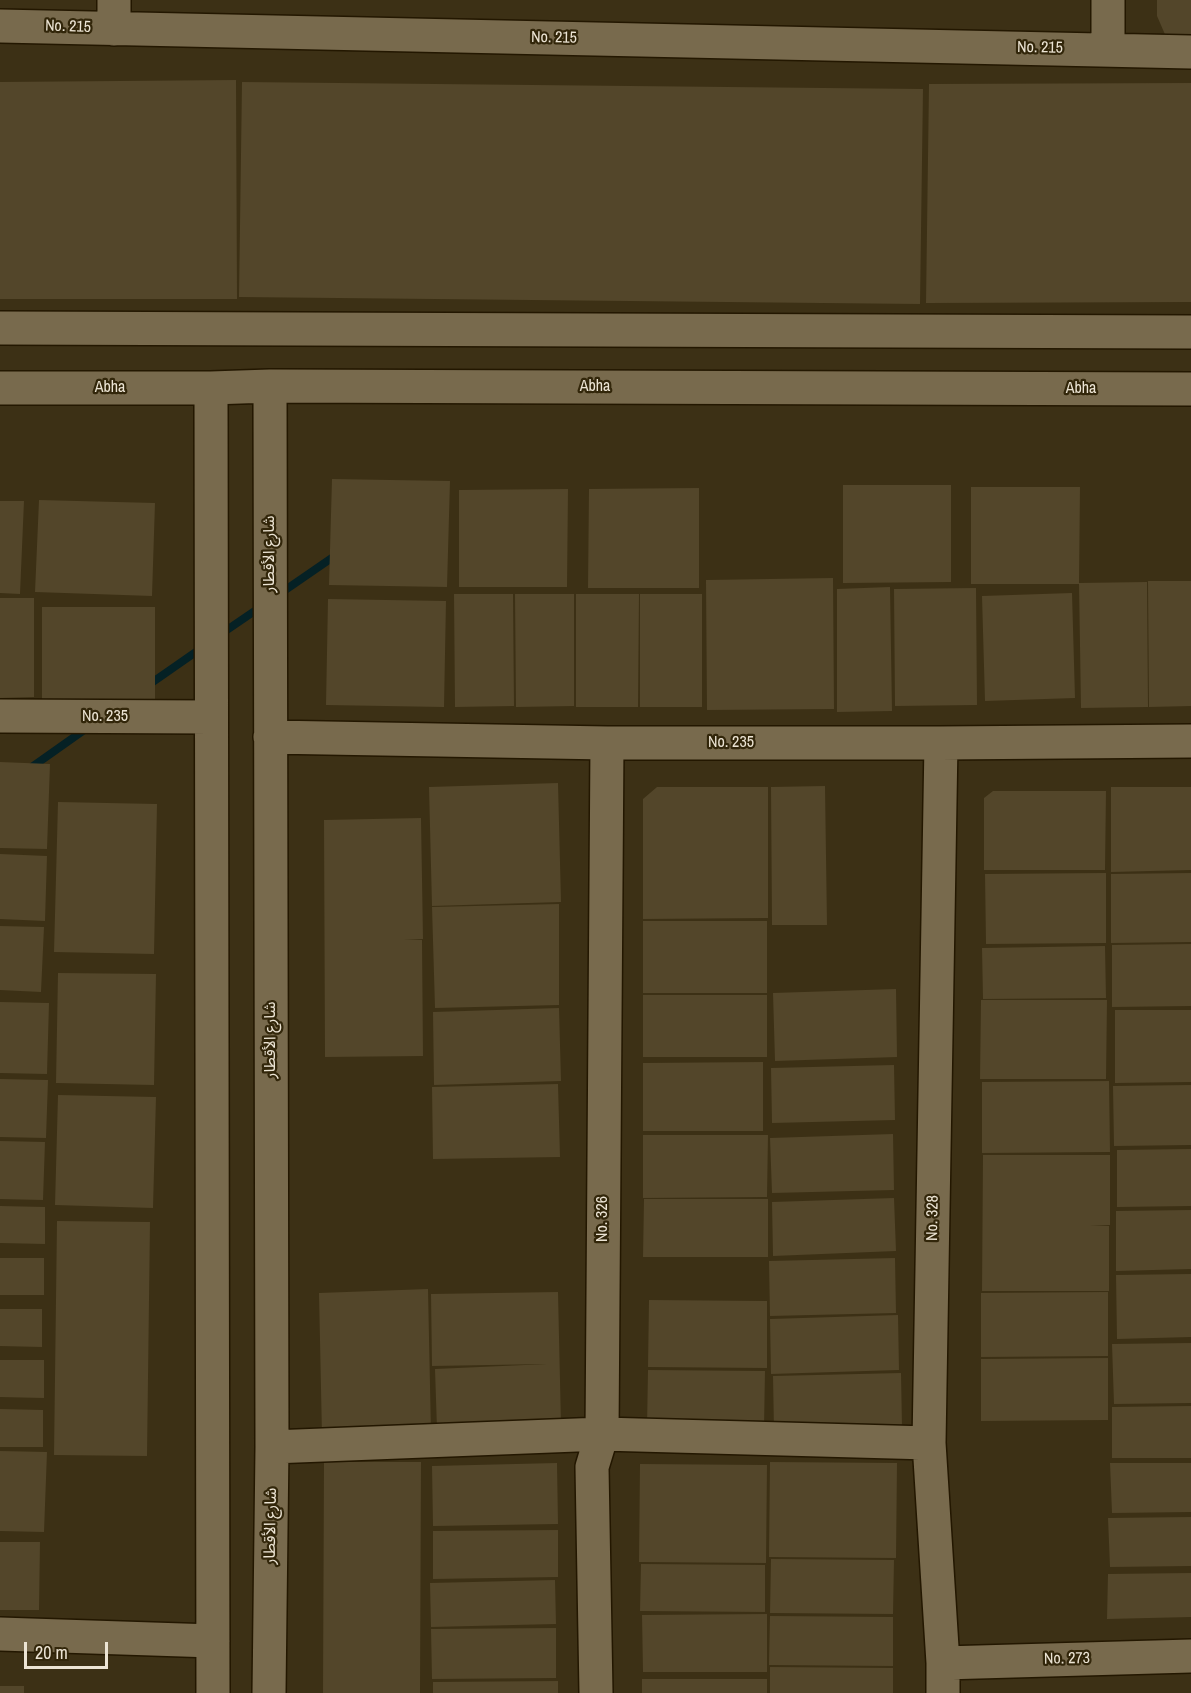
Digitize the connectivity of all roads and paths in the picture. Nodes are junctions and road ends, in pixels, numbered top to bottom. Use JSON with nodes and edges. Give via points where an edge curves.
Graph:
{"nodes":[{"id":1,"x":1108,"y":0,"type":"edge"},
{"id":2,"x":114,"y":14,"type":"edge"},
{"id":3,"x":0,"y":26,"type":"edge"},
{"id":4,"x":1108,"y":49,"type":"junction"},
{"id":5,"x":1191,"y":52,"type":"edge"},
{"id":6,"x":0,"y":328,"type":"edge"},
{"id":7,"x":1191,"y":332,"type":"edge"},
{"id":8,"x":270,"y":386,"type":"junction"},
{"id":9,"x":0,"y":388,"type":"edge"},
{"id":10,"x":211,"y":388,"type":"junction"},
{"id":11,"x":1191,"y":389,"type":"edge"},
{"id":12,"x":0,"y":716,"type":"edge"},
{"id":13,"x":210,"y":717,"type":"junction"},
{"id":14,"x":270,"y":737,"type":"junction"},
{"id":15,"x":1191,"y":741,"type":"edge"},
{"id":16,"x":607,"y":743,"type":"junction"},
{"id":17,"x":941,"y":743,"type":"junction"},
{"id":18,"x":602,"y":1434,"type":"junction"},
{"id":19,"x":929,"y":1443,"type":"junction"},
{"id":20,"x":272,"y":1447,"type":"junction"},
{"id":21,"x":0,"y":1634,"type":"edge"},
{"id":22,"x":213,"y":1641,"type":"junction"},
{"id":23,"x":1191,"y":1656,"type":"edge"},
{"id":24,"x":943,"y":1678,"type":"edge"},
{"id":25,"x":213,"y":1693,"type":"edge"},
{"id":26,"x":269,"y":1693,"type":"edge"},
{"id":27,"x":596,"y":1693,"type":"edge"}],
"edges":[{"from":1,"to":4,"type":"street"},
{"from":2,"to":3,"type":"street","name":"No. 215"},
{"from":2,"to":4,"type":"street","name":"No. 215"},
{"from":4,"to":5,"type":"street","name":"No. 215"},
{"from":6,"to":7,"type":"street"},
{"from":8,"to":10,"type":"street","name":"Abha"},
{"from":8,"to":11,"type":"street","name":"Abha"},
{"from":8,"to":14,"type":"street","name":"شارع الأقطار"},
{"from":9,"to":10,"type":"street","name":"Abha"},
{"from":10,"to":13,"type":"street"},
{"from":12,"to":13,"type":"street","name":"No. 235"},
{"from":13,"to":22,"type":"street"},
{"from":14,"to":16,"type":"street","name":"No. 235"},
{"from":14,"to":20,"type":"street","name":"شارع الأقطار"},
{"from":15,"to":17,"type":"street","name":"No. 235"},
{"from":16,"to":17,"type":"street","name":"No. 235"},
{"from":16,"to":18,"type":"street","name":"No. 326"},
{"from":17,"to":19,"type":"street","name":"No. 328"},
{"from":18,"to":19,"type":"street"},
{"from":18,"to":20,"type":"street"},
{"from":18,"to":27,"type":"street","name":"No. 326","via":[[592,1467]]},
{"from":19,"to":24,"type":"street","name":"No. 328"},
{"from":20,"to":26,"type":"street","name":"شارع الأقطار"},
{"from":21,"to":22,"type":"street"},
{"from":22,"to":25,"type":"street"},
{"from":23,"to":24,"type":"street","name":"No. 273"}]}
